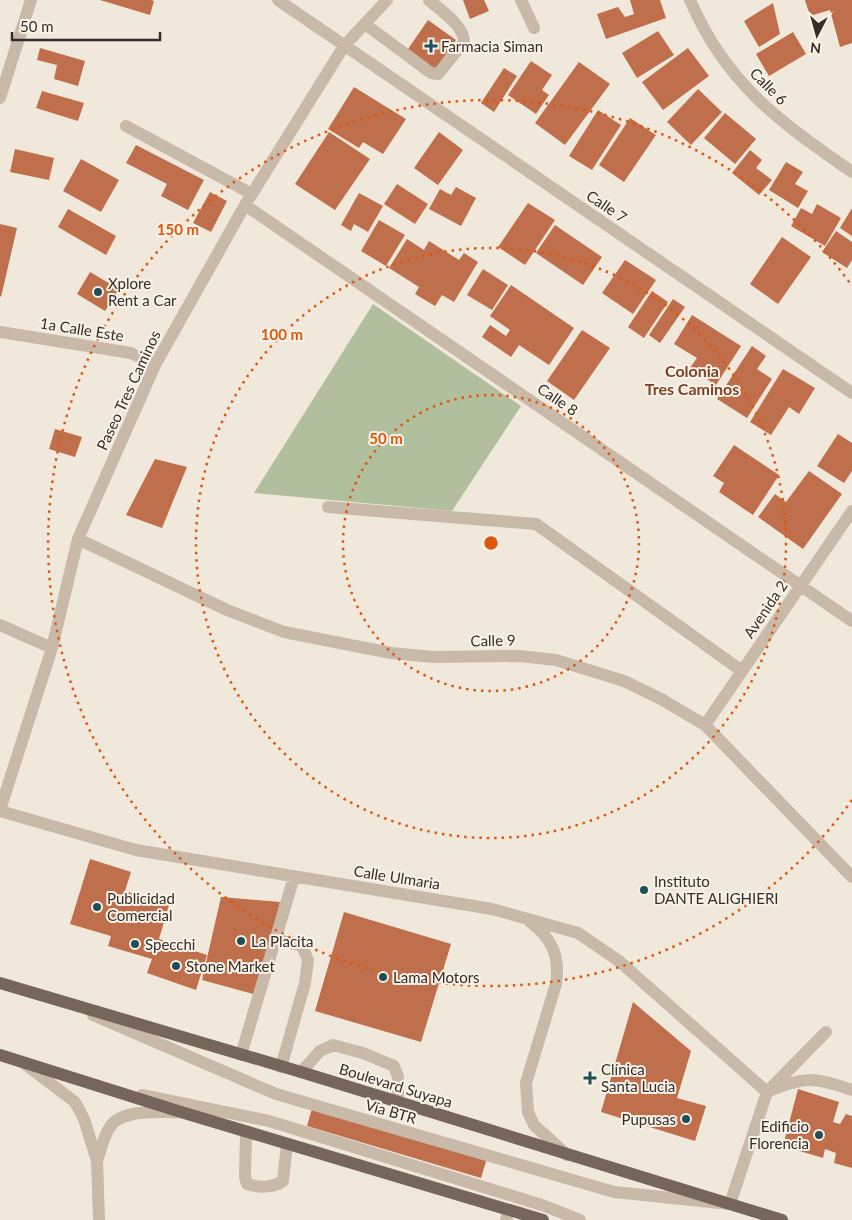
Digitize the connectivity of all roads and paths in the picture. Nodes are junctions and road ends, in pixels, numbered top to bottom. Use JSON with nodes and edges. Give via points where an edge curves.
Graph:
{"nodes":[{"id":1,"x":31,"y":0,"type":"edge"},
{"id":2,"x":278,"y":0,"type":"edge"},
{"id":3,"x":387,"y":0,"type":"edge"},
{"id":4,"x":429,"y":0,"type":"edge"},
{"id":5,"x":521,"y":0,"type":"edge"},
{"id":6,"x":690,"y":0,"type":"edge"},
{"id":7,"x":365,"y":24,"type":"junction"},
{"id":8,"x":534,"y":28,"type":"dead end"},
{"id":9,"x":344,"y":46,"type":"junction"},
{"id":10,"x":0,"y":98,"type":"edge"},
{"id":11,"x":126,"y":126,"type":"dead end"},
{"id":12,"x":852,"y":172,"type":"edge"},
{"id":13,"x":249,"y":200,"type":"junction"},
{"id":14,"x":0,"y":332,"type":"edge"},
{"id":15,"x":155,"y":365,"type":"junction"},
{"id":16,"x":852,"y":393,"type":"edge"},
{"id":17,"x":328,"y":507,"type":"dead end"},
{"id":18,"x":852,"y":511,"type":"edge"},
{"id":19,"x":78,"y":539,"type":"junction"},
{"id":20,"x":801,"y":585,"type":"junction"},
{"id":21,"x":852,"y":621,"type":"edge"},
{"id":22,"x":0,"y":625,"type":"edge"},
{"id":23,"x":52,"y":648,"type":"junction"},
{"id":24,"x":742,"y":671,"type":"junction"},
{"id":25,"x":705,"y":725,"type":"junction"},
{"id":26,"x":0,"y":810,"type":"edge"},
{"id":27,"x":294,"y":877,"type":"junction"},
{"id":28,"x":852,"y":877,"type":"edge"},
{"id":29,"x":523,"y":917,"type":"junction"},
{"id":30,"x":276,"y":939,"type":"junction"},
{"id":31,"x":0,"y":983,"type":"edge"},
{"id":32,"x":58,"y":1000,"type":"junction"},
{"id":33,"x":826,"y":1032,"type":"dead end"},
{"id":34,"x":241,"y":1055,"type":"junction"},
{"id":35,"x":1,"y":1056,"type":"edge"},
{"id":36,"x":25,"y":1064,"type":"junction"},
{"id":37,"x":281,"y":1067,"type":"junction"},
{"id":38,"x":301,"y":1072,"type":"junction"},
{"id":39,"x":93,"y":1085,"type":"junction"},
{"id":40,"x":852,"y":1090,"type":"edge"},
{"id":41,"x":767,"y":1092,"type":"junction"},
{"id":42,"x":398,"y":1103,"type":"junction"},
{"id":43,"x":181,"y":1112,"type":"junction"},
{"id":44,"x":246,"y":1132,"type":"junction"},
{"id":45,"x":287,"y":1144,"type":"junction"},
{"id":46,"x":566,"y":1155,"type":"junction"},
{"id":47,"x":97,"y":1161,"type":"junction"},
{"id":48,"x":730,"y":1204,"type":"junction"},
{"id":49,"x":507,"y":1215,"type":"edge"},
{"id":50,"x":99,"y":1220,"type":"edge"},
{"id":51,"x":543,"y":1220,"type":"edge"},
{"id":52,"x":580,"y":1220,"type":"edge"},
{"id":53,"x":782,"y":1220,"type":"edge"}],
"edges":[{"from":1,"to":10,"type":"street"},
{"from":2,"to":9,"type":"street","name":"Calle 7"},
{"from":3,"to":7,"type":"street","name":"Paseo Tres Caminos"},
{"from":4,"to":7,"type":"street","via":[[464,36],[464,42],[438,74],[431,74]]},
{"from":5,"to":8,"type":"street"},
{"from":6,"to":12,"type":"street","name":"Calle 6","via":[[723,61],[748,91],[793,130]]},
{"from":7,"to":9,"type":"street","name":"Paseo Tres Caminos"},
{"from":9,"to":13,"type":"street","name":"Paseo Tres Caminos"},
{"from":9,"to":16,"type":"street","name":"Calle 7"},
{"from":11,"to":13,"type":"street","name":"Calle 8"},
{"from":13,"to":15,"type":"street","name":"Paseo Tres Caminos"},
{"from":13,"to":20,"type":"street","name":"Calle 8"},
{"from":14,"to":15,"type":"street","name":"1a Calle Este","via":[[131,354]]},
{"from":15,"to":19,"type":"street","name":"Paseo Tres Caminos"},
{"from":17,"to":24,"type":"street","via":[[536,524]]},
{"from":18,"to":20,"type":"street","name":"Avenida 2"},
{"from":19,"to":23,"type":"street","name":"Paseo Tres Caminos"},
{"from":19,"to":25,"type":"street","name":"Calle 9","via":[[227,610],[284,632],[391,653],[556,660],[624,681]]},
{"from":20,"to":21,"type":"street","name":"Calle 8"},
{"from":20,"to":24,"type":"street","name":"Avenida 2"},
{"from":22,"to":23,"type":"street"},
{"from":23,"to":26,"type":"street","name":"Paseo Tres Caminos"},
{"from":24,"to":25,"type":"street","name":"Avenida 2"},
{"from":25,"to":28,"type":"street","name":"Calle 9"},
{"from":26,"to":27,"type":"street","name":"Calle Ulmaria","via":[[136,850]]},
{"from":27,"to":29,"type":"street","name":"Calle Ulmaria","via":[[492,909]]},
{"from":27,"to":30,"type":"street"},
{"from":29,"to":41,"type":"street","via":[[578,933],[619,961]]},
{"from":29,"to":46,"type":"street","name":"Calle Ulmaria","via":[[549,938],[556,952],[558,968],[526,1083],[528,1112],[534,1125]]},
{"from":30,"to":34,"type":"street"},
{"from":30,"to":37,"type":"street","via":[[302,946],[308,960],[305,983]]},
{"from":31,"to":32,"type":"main road","name":"Boulevard Suyapa"},
{"from":32,"to":34,"type":"main road","name":"Boulevard Suyapa"},
{"from":32,"to":48,"type":"street","name":"Vía BTR","via":[[276,1094],[614,1192]]},
{"from":33,"to":41,"type":"street"},
{"from":34,"to":37,"type":"main road","name":"Boulevard Suyapa"},
{"from":35,"to":36,"type":"main road"},
{"from":36,"to":39,"type":"main road"},
{"from":36,"to":47,"type":"street","via":[[75,1102]]},
{"from":37,"to":38,"type":"main road","name":"Boulevard Suyapa"},
{"from":38,"to":42,"type":"main road","name":"Boulevard Suyapa"},
{"from":38,"to":42,"type":"street","via":[[320,1051],[333,1045],[363,1053],[394,1066],[398,1077]]},
{"from":39,"to":43,"type":"main road"},
{"from":39,"to":52,"type":"street","via":[[268,1121],[542,1205]]},
{"from":40,"to":41,"type":"street","via":[[799,1079]]},
{"from":41,"to":48,"type":"street"},
{"from":42,"to":46,"type":"main road","name":"Boulevard Suyapa"},
{"from":43,"to":44,"type":"main road"},
{"from":43,"to":47,"type":"street","via":[[131,1115],[115,1122],[107,1133]]},
{"from":44,"to":45,"type":"main road"},
{"from":44,"to":45,"type":"street","via":[[245,1177],[253,1186],[276,1186],[283,1181]]},
{"from":45,"to":49,"type":"main road"},
{"from":46,"to":48,"type":"main road","name":"Boulevard Suyapa"},
{"from":47,"to":50,"type":"street"},
{"from":48,"to":53,"type":"main road","name":"Boulevard Suyapa"},
{"from":49,"to":51,"type":"main road"}]}
